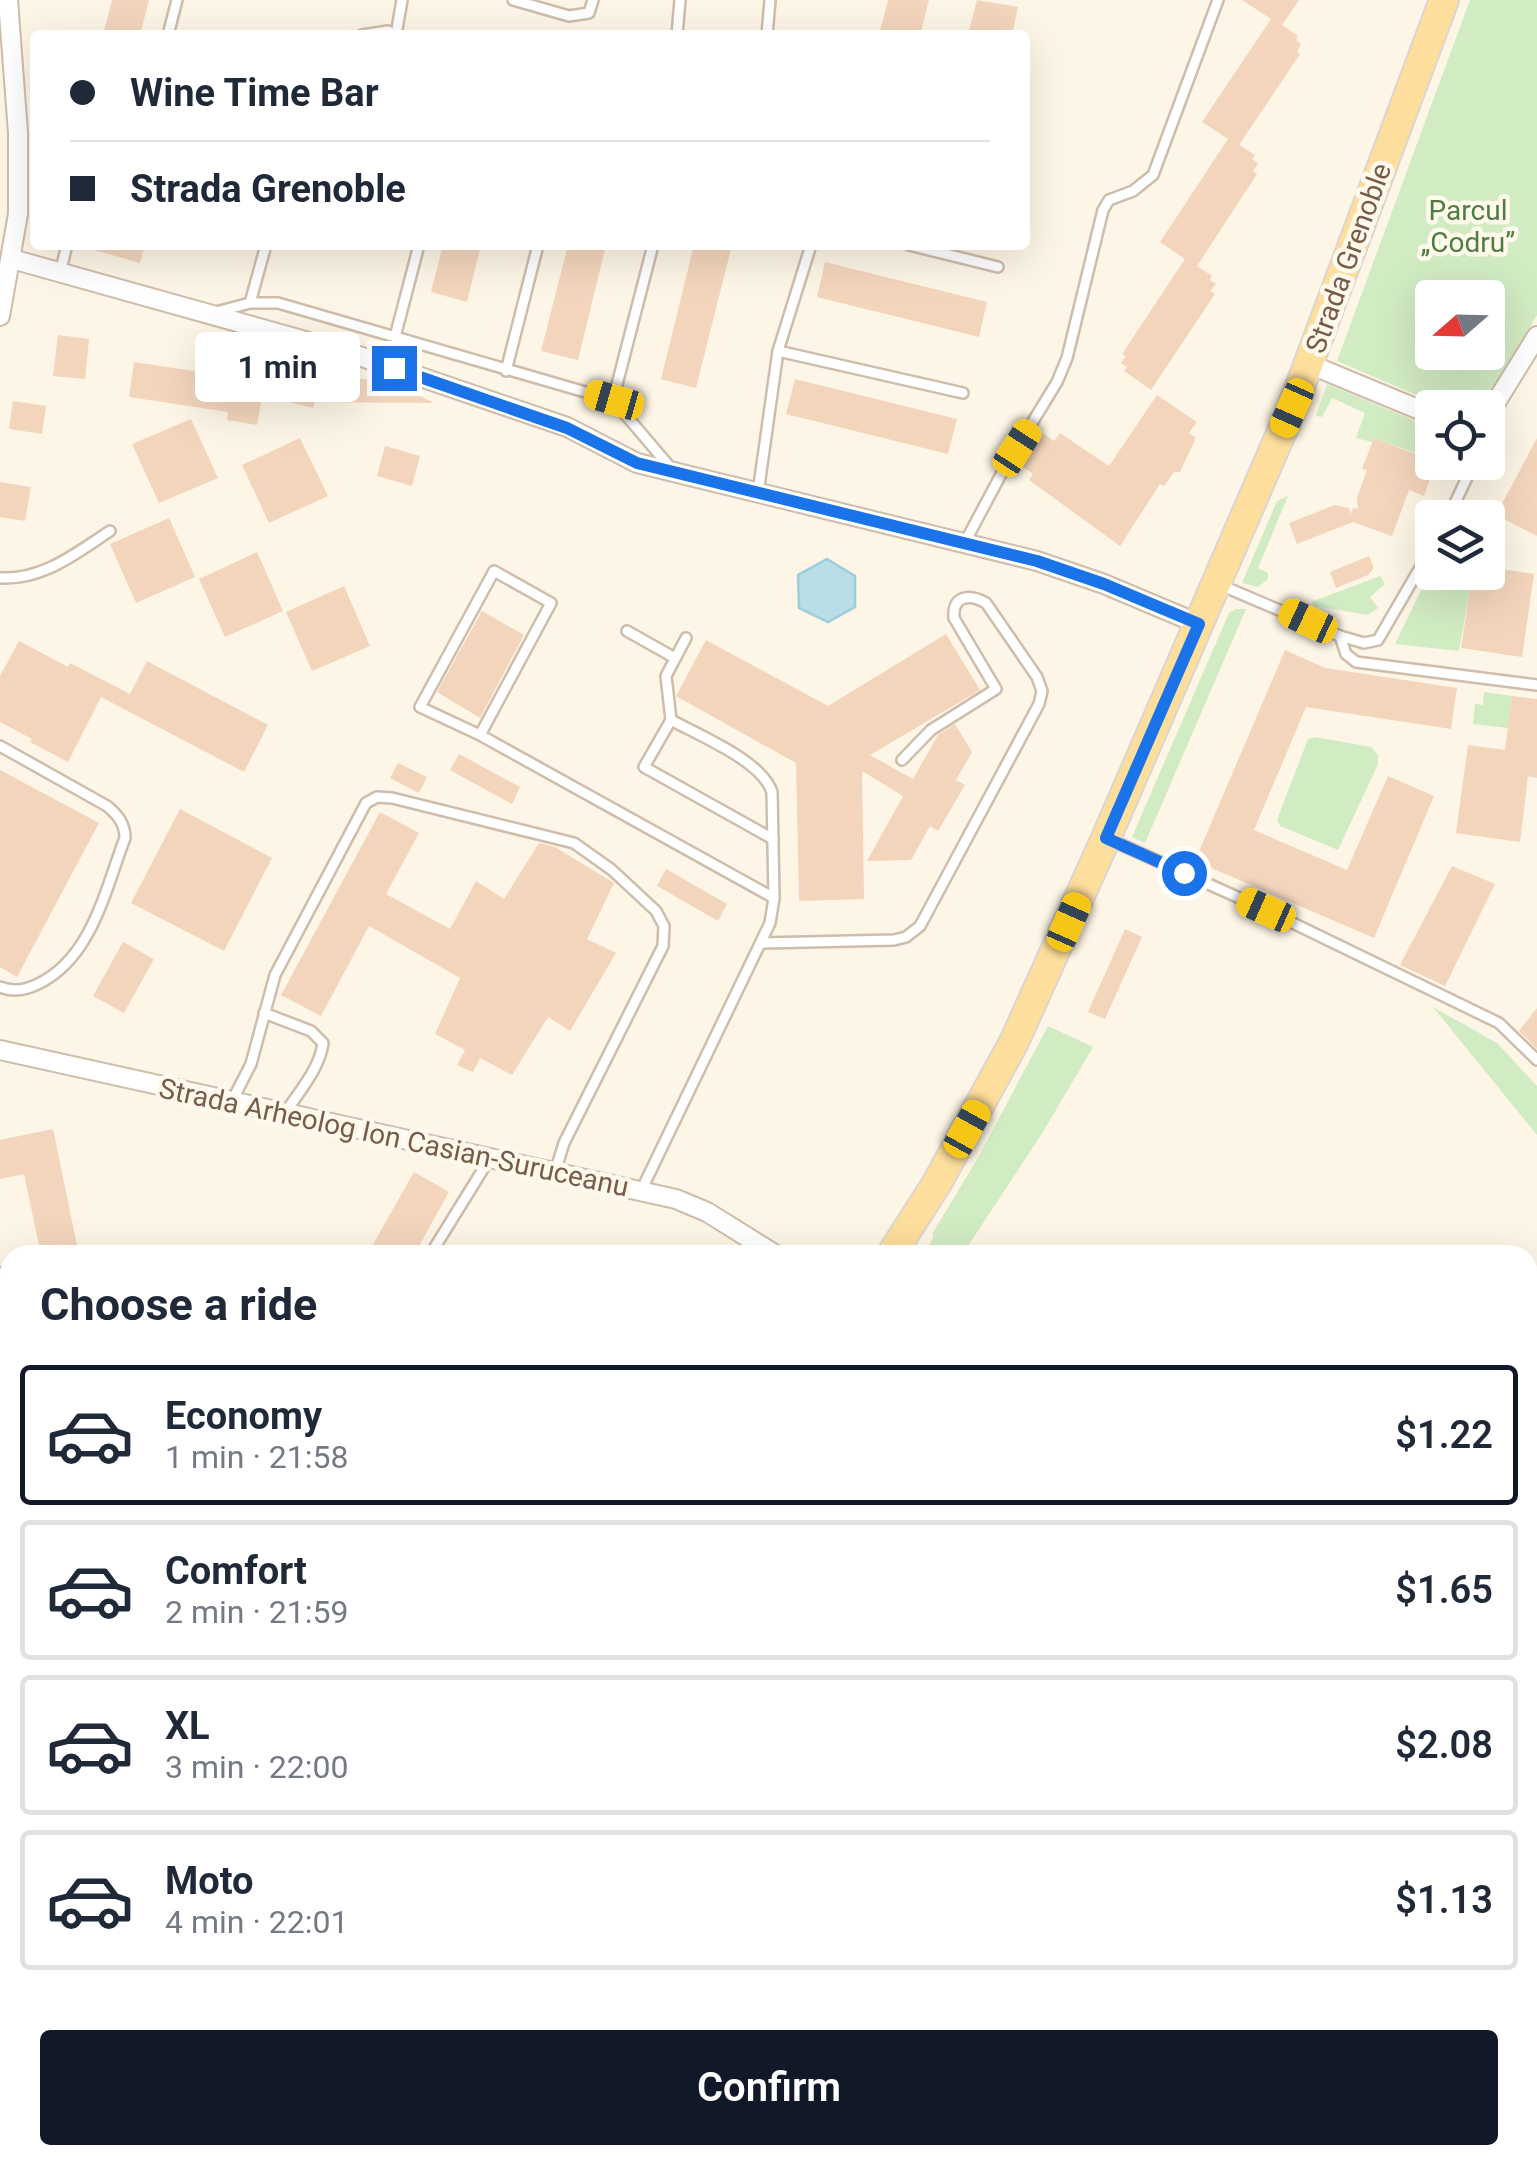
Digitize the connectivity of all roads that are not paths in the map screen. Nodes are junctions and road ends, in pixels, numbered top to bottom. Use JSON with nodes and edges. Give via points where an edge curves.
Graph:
{"nodes":[{"id":1,"x":8,"y":0,"type":"edge"},
{"id":2,"x":176,"y":0,"type":"edge"},
{"id":3,"x":402,"y":0,"type":"edge"},
{"id":4,"x":513,"y":0,"type":"edge"},
{"id":5,"x":594,"y":0,"type":"edge"},
{"id":6,"x":680,"y":0,"type":"edge"},
{"id":7,"x":770,"y":0,"type":"edge"},
{"id":8,"x":1218,"y":0,"type":"edge"},
{"id":9,"x":1444,"y":0,"type":"edge"},
{"id":10,"x":169,"y":30,"type":"edge"},
{"id":11,"x":397,"y":30,"type":"edge"},
{"id":12,"x":677,"y":30,"type":"edge"},
{"id":13,"x":767,"y":30,"type":"edge"},
{"id":14,"x":67,"y":250,"type":"edge"},
{"id":15,"x":265,"y":250,"type":"edge"},
{"id":16,"x":418,"y":250,"type":"edge"},
{"id":17,"x":537,"y":250,"type":"edge"},
{"id":18,"x":652,"y":250,"type":"edge"},
{"id":19,"x":809,"y":250,"type":"edge"},
{"id":20,"x":931,"y":250,"type":"edge"},
{"id":21,"x":12,"y":259,"type":"junction"},
{"id":22,"x":998,"y":266,"type":"dead end"},
{"id":23,"x":60,"y":273,"type":"junction"},
{"id":24,"x":250,"y":303,"type":"junction"},
{"id":25,"x":208,"y":314,"type":"junction"},
{"id":26,"x":0,"y":316,"type":"edge"},
{"id":27,"x":1537,"y":336,"type":"edge"},
{"id":28,"x":396,"y":337,"type":"junction"},
{"id":29,"x":778,"y":351,"type":"junction"},
{"id":30,"x":1309,"y":364,"type":"junction"},
{"id":31,"x":506,"y":371,"type":"junction"},
{"id":32,"x":1504,"y":390,"type":"edge"},
{"id":33,"x":963,"y":393,"type":"dead end"},
{"id":34,"x":614,"y":400,"type":"junction"},
{"id":35,"x":1415,"y":408,"type":"edge"},
{"id":36,"x":675,"y":472,"type":"junction"},
{"id":37,"x":758,"y":494,"type":"junction"},
{"id":38,"x":110,"y":531,"type":"dead end"},
{"id":39,"x":964,"y":544,"type":"junction"},
{"id":40,"x":1415,"y":576,"type":"edge"},
{"id":41,"x":0,"y":578,"type":"edge"},
{"id":42,"x":1216,"y":583,"type":"junction"},
{"id":43,"x":1199,"y":624,"type":"junction"},
{"id":44,"x":628,"y":631,"type":"dead end"},
{"id":45,"x":1340,"y":636,"type":"junction"},
{"id":46,"x":686,"y":638,"type":"dead end"},
{"id":47,"x":676,"y":658,"type":"junction"},
{"id":48,"x":1537,"y":685,"type":"edge"},
{"id":49,"x":672,"y":720,"type":"junction"},
{"id":50,"x":480,"y":735,"type":"junction"},
{"id":51,"x":0,"y":746,"type":"edge"},
{"id":52,"x":902,"y":760,"type":"dead end"},
{"id":53,"x":1106,"y":838,"type":"junction"},
{"id":54,"x":772,"y":840,"type":"junction"},
{"id":55,"x":774,"y":898,"type":"junction"},
{"id":56,"x":760,"y":943,"type":"junction"},
{"id":57,"x":0,"y":987,"type":"edge"},
{"id":58,"x":264,"y":1013,"type":"junction"},
{"id":59,"x":0,"y":1050,"type":"edge"},
{"id":60,"x":1537,"y":1060,"type":"edge"},
{"id":61,"x":232,"y":1101,"type":"junction"},
{"id":62,"x":285,"y":1113,"type":"junction"},
{"id":63,"x":490,"y":1158,"type":"junction"},
{"id":64,"x":555,"y":1172,"type":"junction"},
{"id":65,"x":641,"y":1191,"type":"junction"},
{"id":66,"x":436,"y":1245,"type":"edge"},
{"id":67,"x":760,"y":1245,"type":"edge"},
{"id":68,"x":897,"y":1245,"type":"edge"}],
"edges":[{"from":1,"to":21,"type":"street","via":[[19,159]]},
{"from":2,"to":10,"type":"lane"},
{"from":3,"to":11,"type":"lane"},
{"from":4,"to":5,"type":"lane","via":[[577,17],[589,13]]},
{"from":6,"to":12,"type":"lane"},
{"from":7,"to":13,"type":"lane"},
{"from":8,"to":39,"type":"lane","via":[[1153,175],[1103,210],[1057,382]]},
{"from":9,"to":30,"type":"main road","name":"Strada Grenoble"},
{"from":14,"to":23,"type":"lane"},
{"from":15,"to":24,"type":"lane"},
{"from":16,"to":28,"type":"lane"},
{"from":17,"to":31,"type":"lane"},
{"from":18,"to":34,"type":"lane"},
{"from":19,"to":29,"type":"lane"},
{"from":20,"to":22,"type":"lane"},
{"from":21,"to":23,"type":"street"},
{"from":21,"to":26,"type":"street"},
{"from":23,"to":25,"type":"street"},
{"from":24,"to":25,"type":"lane"},
{"from":24,"to":28,"type":"lane","via":[[278,302]]},
{"from":25,"to":36,"type":"street","via":[[394,368]]},
{"from":27,"to":32,"type":"street"},
{"from":28,"to":31,"type":"lane"},
{"from":29,"to":33,"type":"lane"},
{"from":29,"to":37,"type":"lane"},
{"from":30,"to":35,"type":"street"},
{"from":30,"to":42,"type":"main road","name":"Strada Grenoble"},
{"from":31,"to":34,"type":"lane"},
{"from":34,"to":36,"type":"lane"},
{"from":36,"to":37,"type":"street"},
{"from":37,"to":39,"type":"street"},
{"from":38,"to":41,"type":"lane","via":[[58,566]]},
{"from":39,"to":43,"type":"street","via":[[1037,561]]},
{"from":40,"to":45,"type":"lane","via":[[1378,640]]},
{"from":42,"to":43,"type":"main road","name":"Strada Grenoble"},
{"from":42,"to":45,"type":"lane"},
{"from":43,"to":53,"type":"main road","name":"Strada Grenoble"},
{"from":44,"to":47,"type":"lane"},
{"from":45,"to":48,"type":"lane","via":[[1356,662]]},
{"from":46,"to":47,"type":"lane"},
{"from":47,"to":49,"type":"lane","via":[[666,676]]},
{"from":49,"to":54,"type":"lane","via":[[763,773],[772,792]]},
{"from":49,"to":54,"type":"lane","via":[[644,766]]},
{"from":50,"to":50,"type":"lane","via":[[420,707],[494,571],[551,603]]},
{"from":50,"to":55,"type":"lane"},
{"from":51,"to":57,"type":"lane","via":[[108,806],[125,828],[88,934],[68,963],[25,989]]},
{"from":52,"to":56,"type":"lane","via":[[931,730],[996,689],[954,618],[957,601],[975,596],[1042,690],[920,926],[894,940]]},
{"from":53,"to":60,"type":"lane","via":[[1499,1023]]},
{"from":53,"to":68,"type":"main road","name":"Strada Grenoble","via":[[1014,1042]]},
{"from":54,"to":55,"type":"lane"},
{"from":55,"to":56,"type":"lane"},
{"from":56,"to":65,"type":"lane"},
{"from":58,"to":61,"type":"lane","via":[[252,1064]]},
{"from":58,"to":62,"type":"lane","via":[[312,1031],[323,1043]]},
{"from":58,"to":64,"type":"lane","via":[[275,974],[370,800],[392,798],[574,843],[656,912],[664,939]]},
{"from":59,"to":61,"type":"street","name":"Strada Arheolog Ion Casian-Suruceanu"},
{"from":61,"to":62,"type":"street","name":"Strada Arheolog Ion Casian-Suruceanu"},
{"from":62,"to":63,"type":"street","name":"Strada Arheolog Ion Casian-Suruceanu"},
{"from":63,"to":64,"type":"street","name":"Strada Arheolog Ion Casian-Suruceanu"},
{"from":63,"to":66,"type":"lane"},
{"from":64,"to":65,"type":"street","name":"Strada Arheolog Ion Casian-Suruceanu"},
{"from":65,"to":67,"type":"street","name":"Strada Arheolog Ion Casian-Suruceanu","via":[[707,1212]]}]}
